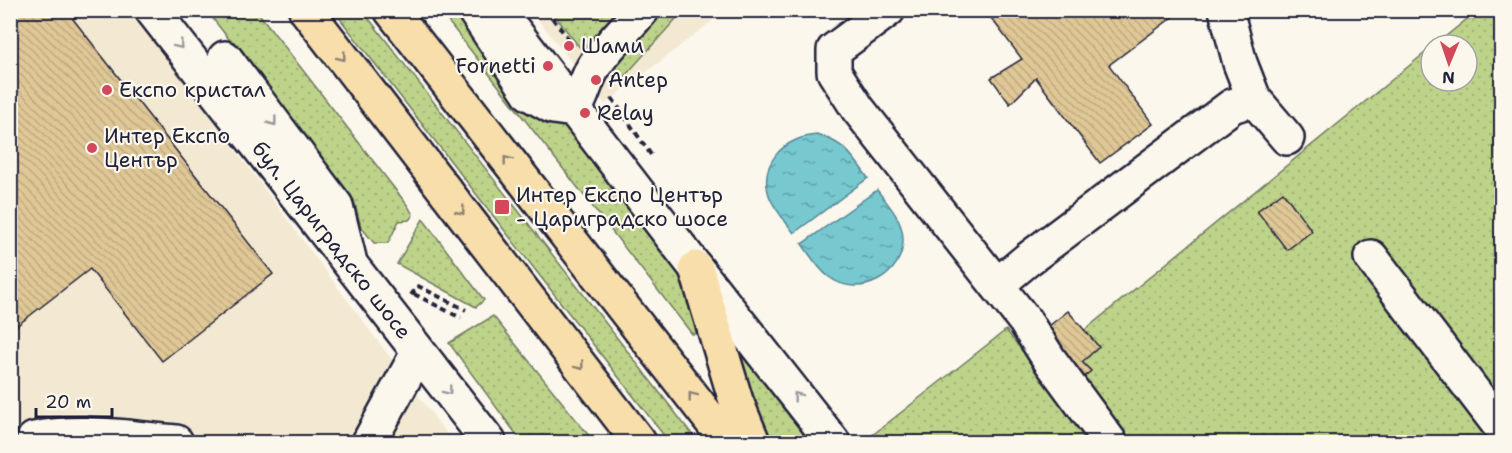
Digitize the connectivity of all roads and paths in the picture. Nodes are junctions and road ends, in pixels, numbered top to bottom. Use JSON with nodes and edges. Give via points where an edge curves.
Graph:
{"nodes":[{"id":1,"x":152,"y":10,"type":"edge"},
{"id":2,"x":306,"y":10,"type":"edge"},
{"id":3,"x":391,"y":10,"type":"edge"},
{"id":4,"x":474,"y":10,"type":"edge"},
{"id":5,"x":498,"y":10,"type":"edge"},
{"id":6,"x":546,"y":10,"type":"edge"},
{"id":7,"x":642,"y":10,"type":"edge"},
{"id":8,"x":888,"y":10,"type":"edge"},
{"id":9,"x":1226,"y":10,"type":"edge"},
{"id":10,"x":575,"y":49,"type":"dead end"},
{"id":11,"x":225,"y":58,"type":"dead end"},
{"id":12,"x":607,"y":91,"type":"dead end"},
{"id":13,"x":1254,"y":99,"type":"junction"},
{"id":14,"x":574,"y":110,"type":"junction"},
{"id":15,"x":1287,"y":138,"type":"dead end"},
{"id":16,"x":643,"y":162,"type":"dead end"},
{"id":17,"x":1371,"y":256,"type":"dead end"},
{"id":18,"x":351,"y":267,"type":"junction"},
{"id":19,"x":696,"y":268,"type":"junction"},
{"id":20,"x":997,"y":285,"type":"junction"},
{"id":21,"x":418,"y":286,"type":"dead end"},
{"id":22,"x":414,"y":294,"type":"dead end"},
{"id":23,"x":466,"y":310,"type":"dead end"},
{"id":24,"x":461,"y":318,"type":"dead end"},
{"id":25,"x":418,"y":352,"type":"junction"},
{"id":26,"x":1502,"y":429,"type":"edge"},
{"id":27,"x":34,"y":439,"type":"dead end"},
{"id":28,"x":176,"y":442,"type":"edge"},
{"id":29,"x":369,"y":442,"type":"edge"},
{"id":30,"x":489,"y":442,"type":"edge"},
{"id":31,"x":639,"y":442,"type":"edge"},
{"id":32,"x":728,"y":442,"type":"edge"},
{"id":33,"x":753,"y":442,"type":"edge"},
{"id":34,"x":833,"y":442,"type":"edge"},
{"id":35,"x":1110,"y":442,"type":"edge"}],
"edges":[{"from":1,"to":18,"type":"street","name":"бул. Цариградско шосе","one_way":true},
{"from":2,"to":31,"type":"highway","one_way":true},
{"from":32,"to":3,"type":"highway","one_way":true},
{"from":4,"to":14,"type":"street","via":[[530,94],[553,107]]},
{"from":5,"to":14,"type":"street"},
{"from":6,"to":10,"type":"path"},
{"from":7,"to":14,"type":"street","via":[[594,67]]},
{"from":8,"to":20,"type":"street","via":[[834,50],[834,72]]},
{"from":9,"to":13,"type":"street"},
{"from":11,"to":18,"type":"street","one_way":true,"via":[[336,206]]},
{"from":12,"to":16,"type":"path","via":[[651,155]]},
{"from":13,"to":15,"type":"street"},
{"from":13,"to":20,"type":"street","via":[[1232,106]]},
{"from":14,"to":19,"type":"street"},
{"from":17,"to":26,"type":"street"},
{"from":18,"to":25,"type":"street","name":"бул. Цариградско шосе"},
{"from":19,"to":33,"type":"highway","via":[[736,401]]},
{"from":34,"to":19,"type":"street","one_way":true},
{"from":20,"to":35,"type":"street"},
{"from":21,"to":23,"type":"path"},
{"from":22,"to":24,"type":"path"},
{"from":25,"to":29,"type":"street"},
{"from":25,"to":30,"type":"street","name":"бул. Цариградско шосе","one_way":true},
{"from":27,"to":28,"type":"street","via":[[66,435]]}]}
